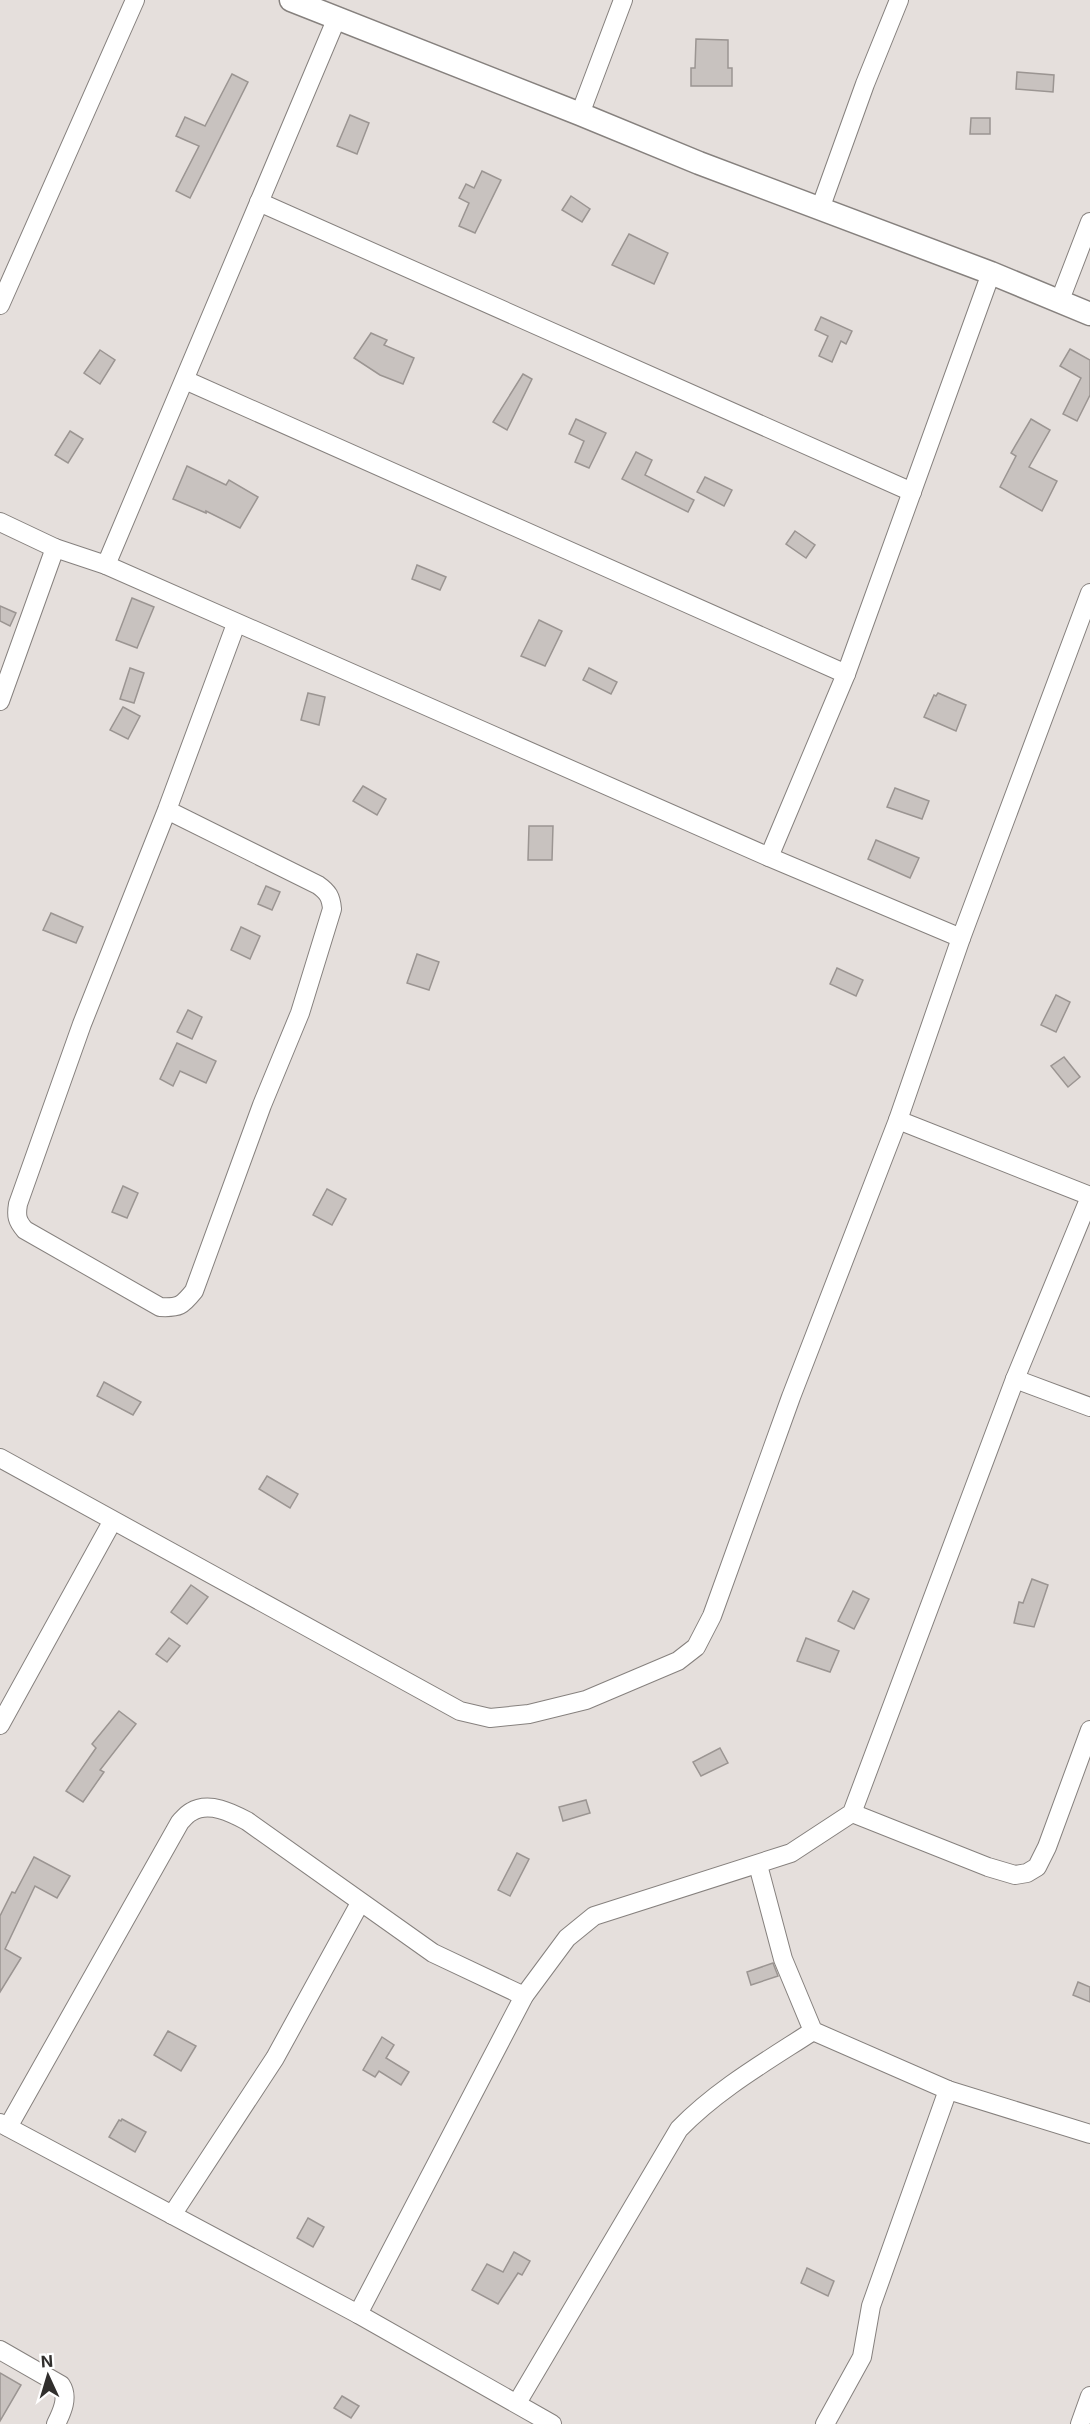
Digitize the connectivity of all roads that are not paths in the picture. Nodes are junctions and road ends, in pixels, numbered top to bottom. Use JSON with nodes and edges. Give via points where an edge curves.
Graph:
{"nodes":[{"id":1,"x":135,"y":0,"type":"edge"},
{"id":2,"x":291,"y":0,"type":"edge"},
{"id":3,"x":623,"y":0,"type":"edge"},
{"id":4,"x":899,"y":0,"type":"edge"},
{"id":5,"x":336,"y":20,"type":"junction"},
{"id":6,"x":580,"y":114,"type":"junction"},
{"id":7,"x":259,"y":202,"type":"junction"},
{"id":8,"x":820,"y":209,"type":"junction"},
{"id":9,"x":1090,"y":222,"type":"edge"},
{"id":10,"x":991,"y":273,"type":"junction"},
{"id":11,"x":1060,"y":300,"type":"junction"},
{"id":12,"x":0,"y":305,"type":"edge"},
{"id":13,"x":1090,"y":314,"type":"edge"},
{"id":14,"x":185,"y":380,"type":"junction"},
{"id":15,"x":912,"y":492,"type":"junction"},
{"id":16,"x":0,"y":522,"type":"edge"},
{"id":17,"x":55,"y":548,"type":"junction"},
{"id":18,"x":106,"y":565,"type":"junction"},
{"id":19,"x":1090,"y":593,"type":"edge"},
{"id":20,"x":236,"y":624,"type":"junction"},
{"id":21,"x":846,"y":674,"type":"junction"},
{"id":22,"x":0,"y":701,"type":"edge"},
{"id":23,"x":167,"y":810,"type":"junction"},
{"id":24,"x":770,"y":857,"type":"junction"},
{"id":25,"x":961,"y":938,"type":"junction"},
{"id":26,"x":898,"y":1120,"type":"junction"},
{"id":27,"x":1090,"y":1196,"type":"edge"},
{"id":28,"x":1015,"y":1379,"type":"junction"},
{"id":29,"x":1090,"y":1407,"type":"edge"},
{"id":30,"x":0,"y":1458,"type":"edge"},
{"id":31,"x":112,"y":1521,"type":"junction"},
{"id":32,"x":7,"y":1697,"type":"edge"},
{"id":33,"x":0,"y":1725,"type":"edge"},
{"id":34,"x":1090,"y":1730,"type":"edge"},
{"id":35,"x":852,"y":1813,"type":"junction"},
{"id":36,"x":758,"y":1865,"type":"junction"},
{"id":37,"x":360,"y":1904,"type":"junction"},
{"id":38,"x":524,"y":1996,"type":"junction"},
{"id":39,"x":813,"y":2031,"type":"junction"},
{"id":40,"x":948,"y":2090,"type":"junction"},
{"id":41,"x":4,"y":2125,"type":"edge"},
{"id":42,"x":1090,"y":2134,"type":"edge"},
{"id":43,"x":172,"y":2215,"type":"junction"},
{"id":44,"x":358,"y":2314,"type":"junction"},
{"id":45,"x":0,"y":2350,"type":"edge"},
{"id":46,"x":1090,"y":2396,"type":"edge"},
{"id":47,"x":517,"y":2403,"type":"junction"},
{"id":48,"x":56,"y":2424,"type":"edge"},
{"id":49,"x":552,"y":2424,"type":"edge"},
{"id":50,"x":825,"y":2424,"type":"edge"},
{"id":51,"x":1080,"y":2424,"type":"edge"}],
"edges":[{"from":1,"to":12,"type":"street"},
{"from":2,"to":5,"type":"street"},
{"from":3,"to":6,"type":"street"},
{"from":4,"to":8,"type":"street"},
{"from":5,"to":6,"type":"street"},
{"from":5,"to":7,"type":"street"},
{"from":6,"to":8,"type":"street"},
{"from":7,"to":14,"type":"street"},
{"from":7,"to":15,"type":"street"},
{"from":8,"to":10,"type":"street"},
{"from":9,"to":11,"type":"street"},
{"from":10,"to":11,"type":"street"},
{"from":10,"to":15,"type":"street"},
{"from":11,"to":13,"type":"street"},
{"from":14,"to":18,"type":"street"},
{"from":14,"to":21,"type":"street"},
{"from":15,"to":21,"type":"street"},
{"from":16,"to":17,"type":"street"},
{"from":17,"to":18,"type":"street"},
{"from":17,"to":22,"type":"street"},
{"from":18,"to":20,"type":"street"},
{"from":19,"to":25,"type":"street"},
{"from":20,"to":23,"type":"street"},
{"from":20,"to":24,"type":"street"},
{"from":21,"to":24,"type":"street"},
{"from":23,"to":23,"type":"street","via":[[318,885],[332,898],[300,1013],[194,1291],[184,1304],[172,1308],[160,1307],[25,1230],[16,1216],[82,1024]]},
{"from":24,"to":25,"type":"street"},
{"from":25,"to":26,"type":"street"},
{"from":26,"to":27,"type":"street"},
{"from":26,"to":31,"type":"street","via":[[712,1616],[696,1647],[678,1661],[586,1700],[529,1714],[490,1718],[460,1711]]},
{"from":27,"to":28,"type":"street"},
{"from":28,"to":29,"type":"street"},
{"from":28,"to":35,"type":"street"},
{"from":30,"to":31,"type":"street"},
{"from":31,"to":32,"type":"street"},
{"from":32,"to":33,"type":"street"},
{"from":34,"to":35,"type":"street","via":[[1047,1847],[1037,1867],[1027,1873],[1016,1875],[988,1867]]},
{"from":35,"to":36,"type":"street","via":[[791,1853]]},
{"from":36,"to":38,"type":"street","via":[[594,1916],[567,1938]]},
{"from":36,"to":39,"type":"street","via":[[783,1959]]},
{"from":37,"to":38,"type":"street","via":[[433,1953]]},
{"from":37,"to":41,"type":"street","via":[[247,1821],[213,1808],[190,1812],[180,1822]]},
{"from":37,"to":43,"type":"street","via":[[275,2058]]},
{"from":38,"to":44,"type":"street"},
{"from":39,"to":40,"type":"street"},
{"from":39,"to":47,"type":"street","via":[[724,2090],[679,2128]]},
{"from":40,"to":42,"type":"street"},
{"from":40,"to":50,"type":"street","via":[[871,2306],[862,2357]]},
{"from":41,"to":43,"type":"street"},
{"from":43,"to":44,"type":"street"},
{"from":44,"to":47,"type":"street"},
{"from":45,"to":48,"type":"street","via":[[61,2385],[65,2398]]},
{"from":46,"to":51,"type":"street"},
{"from":47,"to":49,"type":"street"}]}
